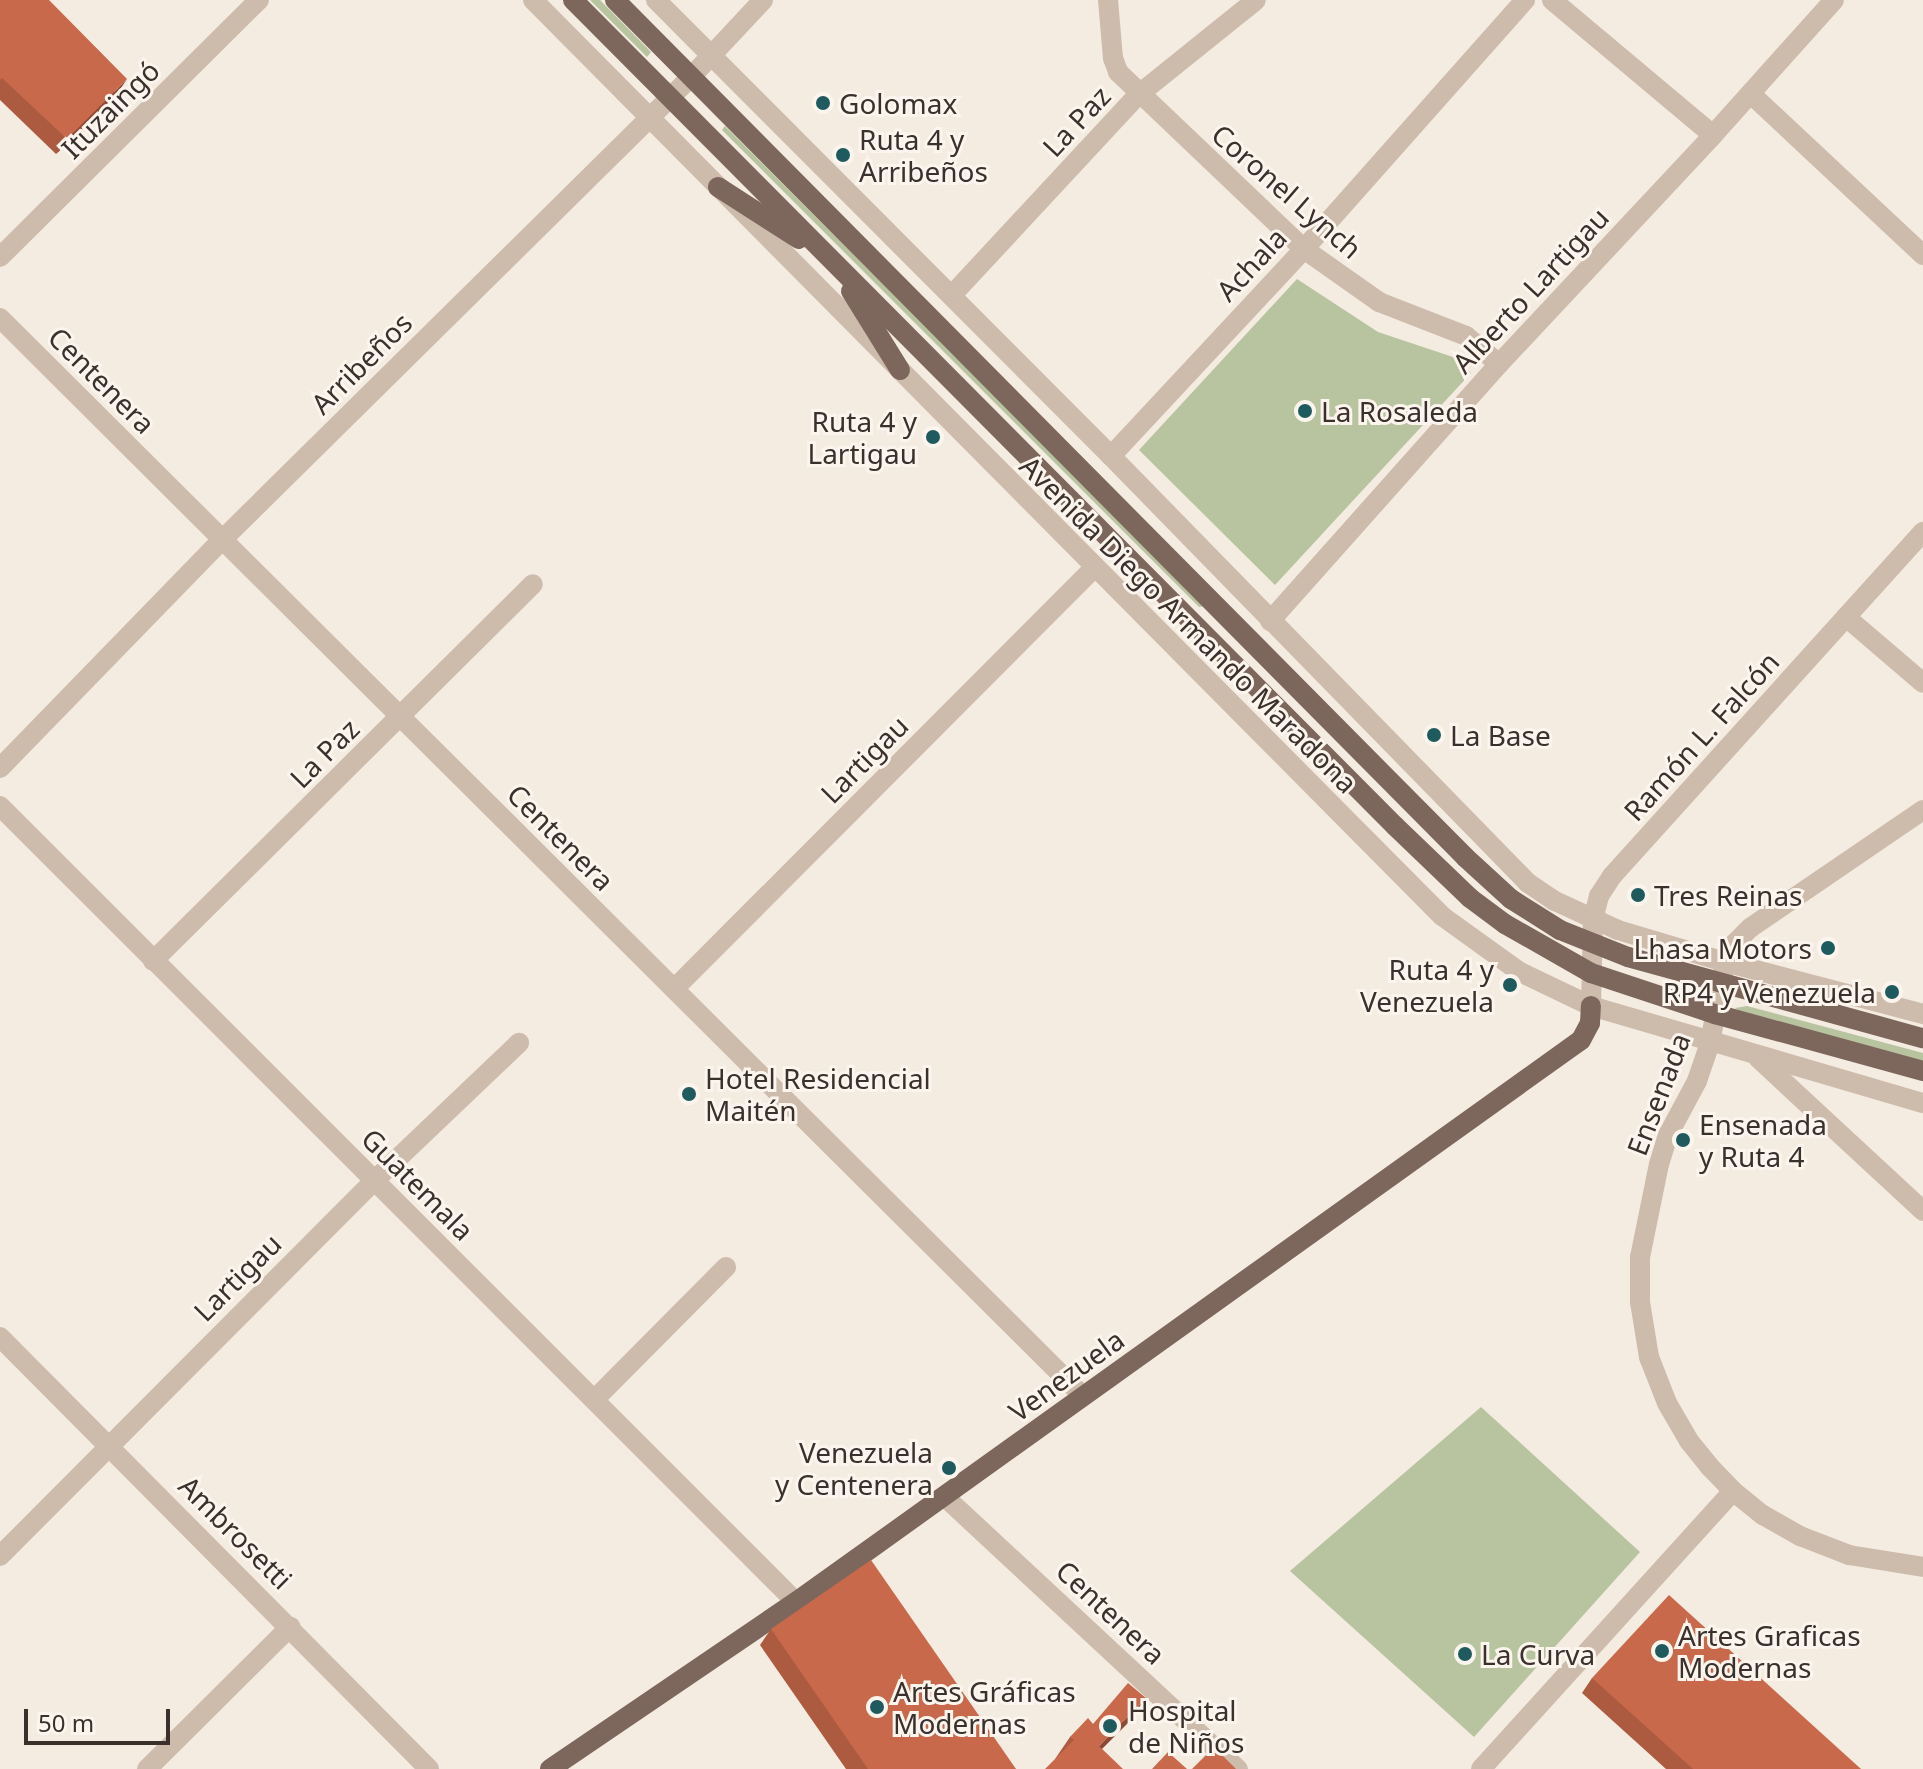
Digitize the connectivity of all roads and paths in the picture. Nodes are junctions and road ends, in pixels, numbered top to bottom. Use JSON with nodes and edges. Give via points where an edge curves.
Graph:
{"nodes":[{"id":1,"x":259,"y":0,"type":"edge"},
{"id":2,"x":533,"y":0,"type":"edge"},
{"id":3,"x":573,"y":0,"type":"edge"},
{"id":4,"x":615,"y":0,"type":"edge"},
{"id":5,"x":656,"y":0,"type":"edge"},
{"id":6,"x":763,"y":0,"type":"edge"},
{"id":7,"x":1108,"y":0,"type":"edge"},
{"id":8,"x":1256,"y":0,"type":"edge"},
{"id":9,"x":1525,"y":0,"type":"edge"},
{"id":10,"x":1552,"y":0,"type":"edge"},
{"id":11,"x":1834,"y":0,"type":"edge"},
{"id":12,"x":711,"y":56,"type":"junction"},
{"id":13,"x":692,"y":76,"type":"junction"},
{"id":14,"x":1751,"y":94,"type":"junction"},
{"id":15,"x":1138,"y":95,"type":"junction"},
{"id":16,"x":669,"y":97,"type":"junction"},
{"id":17,"x":648,"y":118,"type":"junction"},
{"id":18,"x":1713,"y":135,"type":"junction"},
{"id":19,"x":718,"y":187,"type":"junction"},
{"id":20,"x":1304,"y":249,"type":"junction"},
{"id":21,"x":1923,"y":255,"type":"edge"},
{"id":22,"x":0,"y":257,"type":"edge"},
{"id":23,"x":833,"y":261,"type":"junction"},
{"id":24,"x":952,"y":295,"type":"junction"},
{"id":25,"x":0,"y":318,"type":"edge"},
{"id":26,"x":1499,"y":364,"type":"junction"},
{"id":27,"x":900,"y":370,"type":"junction"},
{"id":28,"x":1111,"y":456,"type":"junction"},
{"id":29,"x":1923,"y":532,"type":"edge"},
{"id":30,"x":221,"y":541,"type":"junction"},
{"id":31,"x":1094,"y":568,"type":"junction"},
{"id":32,"x":533,"y":584,"type":"dead end"},
{"id":33,"x":1846,"y":617,"type":"junction"},
{"id":34,"x":1270,"y":621,"type":"junction"},
{"id":35,"x":1923,"y":683,"type":"edge"},
{"id":36,"x":400,"y":717,"type":"junction"},
{"id":37,"x":0,"y":768,"type":"edge"},
{"id":38,"x":0,"y":806,"type":"edge"},
{"id":39,"x":1923,"y":810,"type":"edge"},
{"id":40,"x":1593,"y":920,"type":"junction"},
{"id":41,"x":1590,"y":943,"type":"junction"},
{"id":42,"x":153,"y":961,"type":"junction"},
{"id":43,"x":1725,"y":962,"type":"junction"},
{"id":44,"x":1591,"y":973,"type":"junction"},
{"id":45,"x":1721,"y":984,"type":"junction"},
{"id":46,"x":674,"y":989,"type":"junction"},
{"id":47,"x":1591,"y":1006,"type":"junction"},
{"id":48,"x":1715,"y":1014,"type":"junction"},
{"id":49,"x":1923,"y":1014,"type":"edge"},
{"id":50,"x":1923,"y":1038,"type":"edge"},
{"id":51,"x":519,"y":1043,"type":"dead end"},
{"id":52,"x":1710,"y":1043,"type":"junction"},
{"id":53,"x":1755,"y":1056,"type":"junction"},
{"id":54,"x":1923,"y":1071,"type":"edge"},
{"id":55,"x":1923,"y":1103,"type":"edge"},
{"id":56,"x":375,"y":1180,"type":"junction"},
{"id":57,"x":1923,"y":1211,"type":"edge"},
{"id":58,"x":726,"y":1267,"type":"dead end"},
{"id":59,"x":0,"y":1337,"type":"edge"},
{"id":60,"x":1083,"y":1396,"type":"junction"},
{"id":61,"x":595,"y":1399,"type":"junction"},
{"id":62,"x":110,"y":1444,"type":"junction"},
{"id":63,"x":1733,"y":1491,"type":"junction"},
{"id":64,"x":945,"y":1497,"type":"junction"},
{"id":65,"x":0,"y":1556,"type":"edge"},
{"id":66,"x":1923,"y":1567,"type":"edge"},
{"id":67,"x":796,"y":1602,"type":"junction"},
{"id":68,"x":290,"y":1627,"type":"junction"},
{"id":69,"x":147,"y":1769,"type":"edge"},
{"id":70,"x":429,"y":1769,"type":"edge"},
{"id":71,"x":550,"y":1769,"type":"edge"},
{"id":72,"x":1238,"y":1769,"type":"edge"},
{"id":73,"x":1481,"y":1769,"type":"edge"}],
"edges":[{"from":1,"to":22,"type":"street","name":"Ituzaingó"},
{"from":2,"to":17,"type":"street","name":"Avenida Diego Armando Maradona"},
{"from":3,"to":16,"type":"main road","name":"Avenida Diego Armando Maradona"},
{"from":4,"to":13,"type":"main road","name":"Avenida Diego Armando Maradona"},
{"from":5,"to":12,"type":"street","name":"Avenida Diego Armando Maradona"},
{"from":6,"to":12,"type":"street","name":"Arribeños"},
{"from":7,"to":15,"type":"street","name":"Coronel Lynch","via":[[1113,58]]},
{"from":8,"to":15,"type":"street","name":"La Paz"},
{"from":9,"to":20,"type":"street","name":"Achala"},
{"from":10,"to":18,"type":"street"},
{"from":11,"to":14,"type":"street","name":"Alberto Lartigau"},
{"from":12,"to":13,"type":"street","name":"Arribeños"},
{"from":12,"to":24,"type":"street","name":"Avenida Diego Armando Maradona"},
{"from":13,"to":16,"type":"street","name":"Arribeños"},
{"from":13,"to":41,"type":"main road","name":"Avenida Diego Armando Maradona","via":[[1465,857],[1511,899]]},
{"from":14,"to":18,"type":"street","name":"Alberto Lartigau"},
{"from":14,"to":21,"type":"street"},
{"from":15,"to":20,"type":"street","name":"Coronel Lynch"},
{"from":15,"to":24,"type":"street","name":"La Paz"},
{"from":16,"to":17,"type":"street","name":"Arribeños"},
{"from":16,"to":23,"type":"main road","name":"Avenida Diego Armando Maradona"},
{"from":17,"to":19,"type":"street","name":"Avenida Diego Armando Maradona"},
{"from":17,"to":30,"type":"street","name":"Arribeños"},
{"from":18,"to":26,"type":"street","name":"Alberto Lartigau"},
{"from":19,"to":23,"type":"main road"},
{"from":19,"to":27,"type":"street","name":"Avenida Diego Armando Maradona"},
{"from":20,"to":26,"type":"street","name":"Coronel Lynch","via":[[1379,302],[1466,336]]},
{"from":20,"to":28,"type":"street","name":"Achala"},
{"from":23,"to":27,"type":"main road"},
{"from":23,"to":44,"type":"main road","name":"Avenida Diego Armando Maradona","via":[[1470,898]]},
{"from":24,"to":28,"type":"street","name":"Avenida Diego Armando Maradona"},
{"from":25,"to":30,"type":"street","name":"Centenera"},
{"from":26,"to":34,"type":"street","name":"Alberto Lartigau"},
{"from":27,"to":31,"type":"street","name":"Avenida Diego Armando Maradona"},
{"from":28,"to":34,"type":"street","name":"Avenida Diego Armando Maradona"},
{"from":29,"to":33,"type":"street","name":"Ramón L. Falcón"},
{"from":30,"to":36,"type":"street","name":"Centenera"},
{"from":30,"to":37,"type":"street","name":"Arribeños"},
{"from":31,"to":46,"type":"street","name":"Lartigau"},
{"from":31,"to":47,"type":"street","name":"Avenida Diego Armando Maradona","via":[[1421,898],[1500,959]]},
{"from":32,"to":36,"type":"street","name":"La Paz"},
{"from":33,"to":35,"type":"street"},
{"from":33,"to":40,"type":"street","name":"Ramón L. Falcón","via":[[1612,876],[1599,896]]},
{"from":34,"to":40,"type":"street","name":"Avenida Diego Armando Maradona","via":[[1528,883]]},
{"from":36,"to":42,"type":"street","name":"La Paz"},
{"from":36,"to":46,"type":"street","name":"Centenera"},
{"from":38,"to":42,"type":"street","name":"Guatemala"},
{"from":39,"to":43,"type":"street","via":[[1750,928]]},
{"from":40,"to":41,"type":"street","name":"Ramón L. Falcón"},
{"from":40,"to":43,"type":"street","name":"Avenida Diego Armando Maradona"},
{"from":41,"to":44,"type":"street","name":"Ramón L. Falcón"},
{"from":41,"to":45,"type":"main road","name":"Avenida Diego Armando Maradona"},
{"from":42,"to":56,"type":"street","name":"Guatemala"},
{"from":43,"to":45,"type":"street","name":"Ensenada"},
{"from":43,"to":49,"type":"street","name":"Avenida Diego Armando Maradona"},
{"from":44,"to":47,"type":"street","name":"Ramón L. Falcón"},
{"from":44,"to":48,"type":"main road","name":"Avenida Diego Armando Maradona"},
{"from":45,"to":48,"type":"street","name":"Ensenada"},
{"from":45,"to":50,"type":"main road","name":"Avenida Diego Armando Maradona"},
{"from":46,"to":60,"type":"street","name":"Centenera"},
{"from":47,"to":52,"type":"street","name":"Avenida Diego Armando Maradona"},
{"from":47,"to":60,"type":"main road","name":"Venezuela","via":[[1581,1040]]},
{"from":48,"to":52,"type":"street","name":"Ensenada"},
{"from":48,"to":54,"type":"main road","name":"Avenida Diego Armando Maradona"},
{"from":51,"to":56,"type":"street","name":"Lartigau"},
{"from":52,"to":53,"type":"street","name":"Avenida Diego Armando Maradona"},
{"from":52,"to":63,"type":"street","name":"Ensenada","via":[[1659,1164],[1640,1257],[1640,1302],[1649,1357],[1667,1403],[1689,1441]]},
{"from":53,"to":55,"type":"street","name":"Avenida Diego Armando Maradona"},
{"from":53,"to":57,"type":"street"},
{"from":56,"to":61,"type":"street","name":"Guatemala"},
{"from":56,"to":62,"type":"street","name":"Lartigau"},
{"from":58,"to":61,"type":"street"},
{"from":59,"to":62,"type":"street","name":"Ambrosetti"},
{"from":60,"to":64,"type":"main road","name":"Venezuela"},
{"from":61,"to":67,"type":"street","name":"Guatemala"},
{"from":62,"to":65,"type":"street","name":"Lartigau"},
{"from":62,"to":68,"type":"street","name":"Ambrosetti"},
{"from":63,"to":66,"type":"street","name":"Ensenada","via":[[1763,1515],[1849,1555]]},
{"from":63,"to":73,"type":"street"},
{"from":64,"to":67,"type":"main road","name":"Venezuela"},
{"from":64,"to":72,"type":"street","name":"Centenera"},
{"from":67,"to":71,"type":"main road","name":"Venezuela"},
{"from":68,"to":69,"type":"street"},
{"from":68,"to":70,"type":"street","name":"Ambrosetti"}]}
